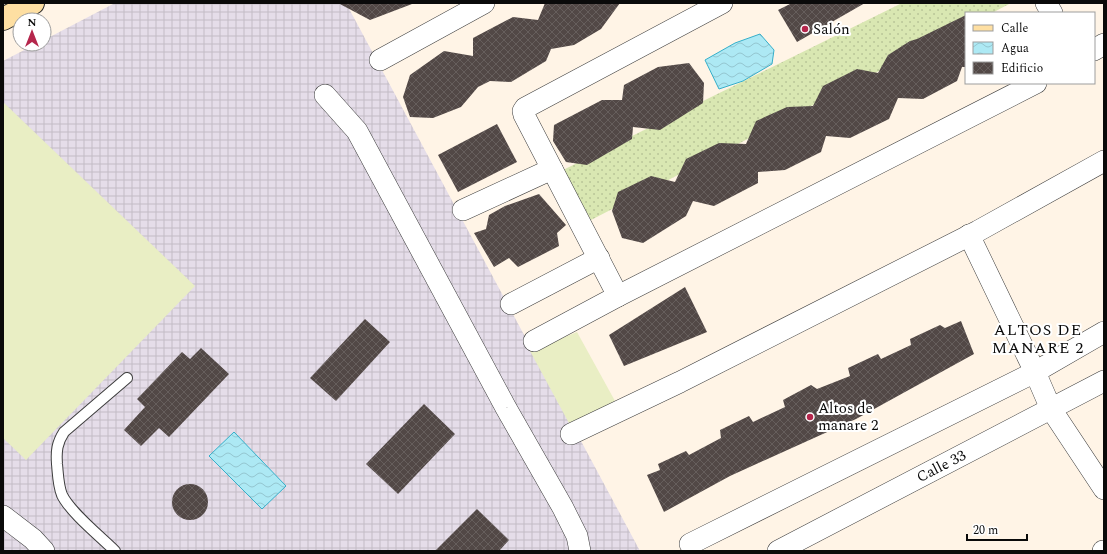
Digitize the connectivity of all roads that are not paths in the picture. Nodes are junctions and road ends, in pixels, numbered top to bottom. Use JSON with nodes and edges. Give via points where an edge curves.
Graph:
{"nodes":[{"id":1,"x":33,"y":3,"type":"edge"},
{"id":2,"x":484,"y":3,"type":"edge"},
{"id":3,"x":722,"y":3,"type":"edge"},
{"id":4,"x":1046,"y":3,"type":"edge"},
{"id":5,"x":1051,"y":12,"type":"edge"},
{"id":6,"x":3,"y":19,"type":"edge"},
{"id":7,"x":1104,"y":44,"type":"edge"},
{"id":8,"x":1095,"y":49,"type":"edge"},
{"id":9,"x":380,"y":60,"type":"dead end"},
{"id":10,"x":1034,"y":84,"type":"edge"},
{"id":11,"x":325,"y":95,"type":"dead end"},
{"id":12,"x":1104,"y":161,"type":"edge"},
{"id":13,"x":552,"y":169,"type":"junction"},
{"id":14,"x":463,"y":210,"type":"dead end"},
{"id":15,"x":969,"y":235,"type":"junction"},
{"id":16,"x":599,"y":258,"type":"junction"},
{"id":17,"x":618,"y":296,"type":"junction"},
{"id":18,"x":511,"y":304,"type":"dead end"},
{"id":19,"x":1104,"y":332,"type":"edge"},
{"id":20,"x":534,"y":341,"type":"dead end"},
{"id":21,"x":1035,"y":372,"type":"junction"},
{"id":22,"x":127,"y":378,"type":"dead end"},
{"id":23,"x":1104,"y":381,"type":"edge"},
{"id":24,"x":1051,"y":409,"type":"junction"},
{"id":25,"x":571,"y":434,"type":"dead end"},
{"id":26,"x":1104,"y":489,"type":"edge"},
{"id":27,"x":3,"y":516,"type":"edge"},
{"id":28,"x":690,"y":544,"type":"dead end"},
{"id":29,"x":44,"y":551,"type":"edge"},
{"id":30,"x":115,"y":551,"type":"edge"},
{"id":31,"x":580,"y":551,"type":"edge"},
{"id":32,"x":778,"y":551,"type":"edge"}],
"edges":[{"from":1,"to":6,"type":"main road"},
{"from":2,"to":9,"type":"street"},
{"from":3,"to":13,"type":"street","via":[[525,108],[524,115]]},
{"from":4,"to":5,"type":"street"},
{"from":7,"to":8,"type":"street"},
{"from":10,"to":17,"type":"street"},
{"from":11,"to":31,"type":"street","via":[[357,131],[506,408],[563,508],[577,536]]},
{"from":12,"to":15,"type":"street"},
{"from":13,"to":14,"type":"street"},
{"from":13,"to":16,"type":"street"},
{"from":15,"to":21,"type":"street"},
{"from":15,"to":25,"type":"street","via":[[680,382]]},
{"from":16,"to":17,"type":"street"},
{"from":16,"to":18,"type":"street"},
{"from":17,"to":20,"type":"street"},
{"from":19,"to":21,"type":"street"},
{"from":21,"to":24,"type":"street"},
{"from":21,"to":28,"type":"street"},
{"from":22,"to":30,"type":"lane","via":[[64,432],[58,441],[56,452],[61,493],[67,504]]},
{"from":23,"to":24,"type":"street","name":"Calle 33"},
{"from":24,"to":26,"type":"street"},
{"from":24,"to":32,"type":"street","name":"Calle 33"},
{"from":27,"to":29,"type":"street"}]}
